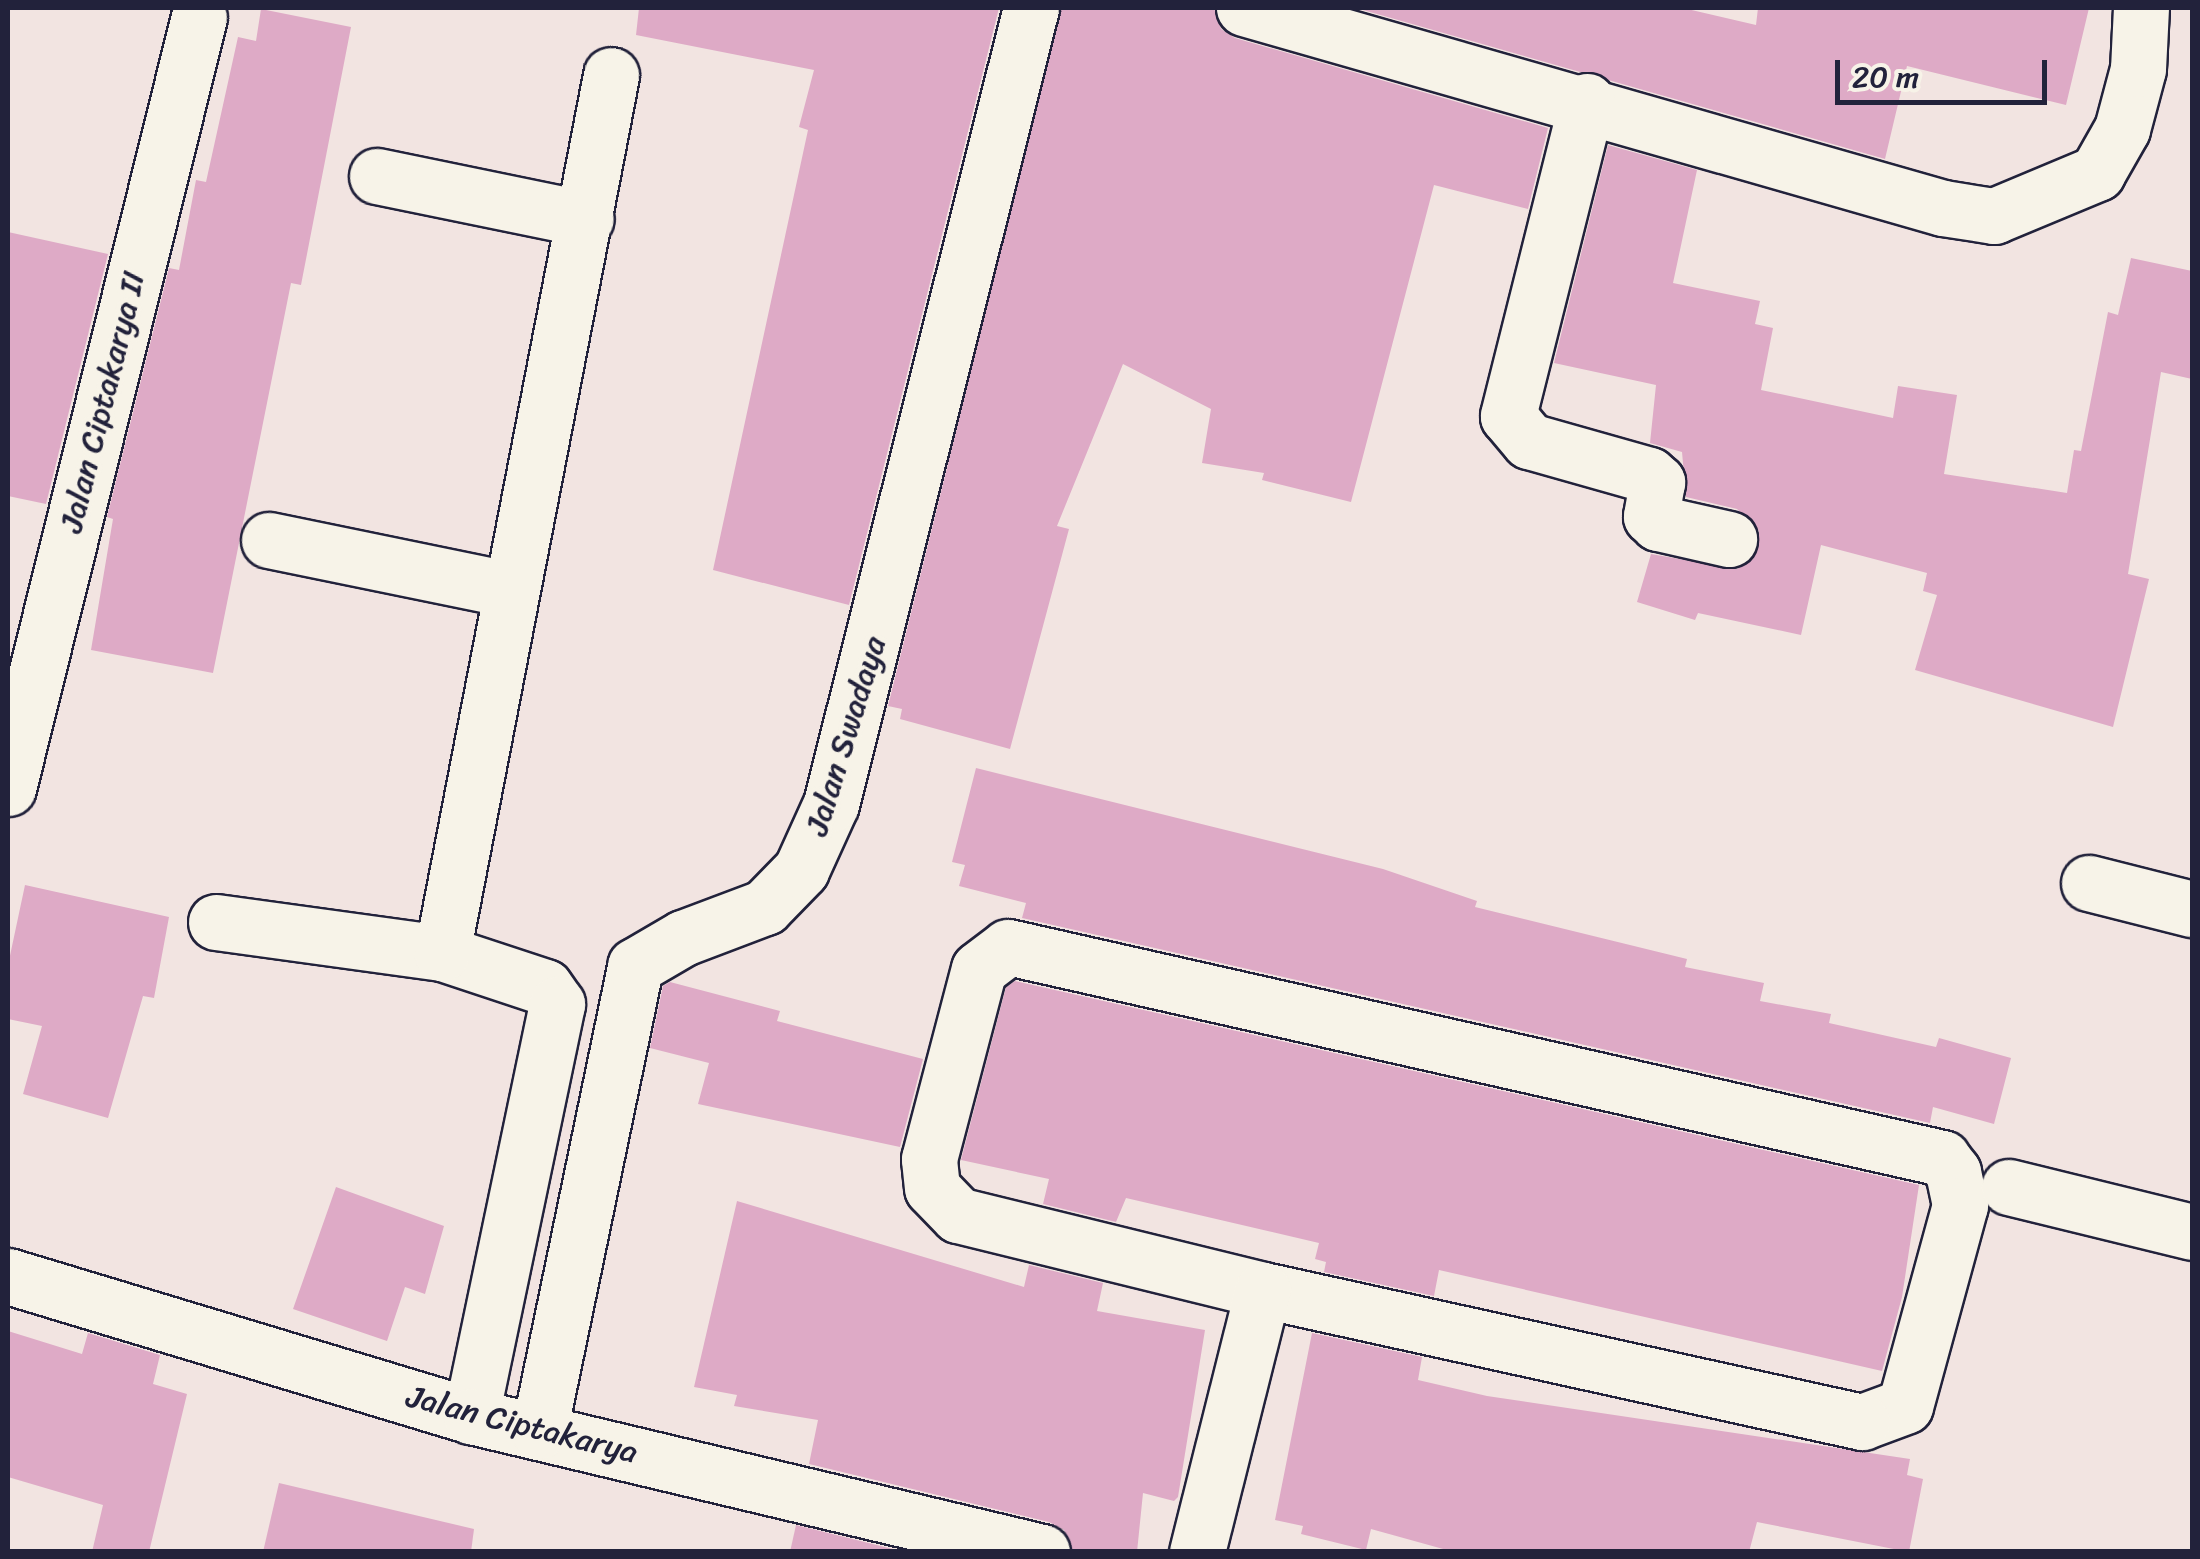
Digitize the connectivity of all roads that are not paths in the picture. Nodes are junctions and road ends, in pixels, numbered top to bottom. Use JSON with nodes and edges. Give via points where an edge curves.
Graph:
{"nodes":[{"id":1,"x":1031,"y":8,"type":"edge"},
{"id":2,"x":1244,"y":8,"type":"edge"},
{"id":3,"x":2141,"y":8,"type":"edge"},
{"id":4,"x":200,"y":17,"type":"dead end"},
{"id":5,"x":610,"y":75,"type":"dead end"},
{"id":6,"x":1587,"y":101,"type":"junction"},
{"id":7,"x":377,"y":176,"type":"dead end"},
{"id":8,"x":586,"y":219,"type":"junction"},
{"id":9,"x":269,"y":540,"type":"dead end"},
{"id":10,"x":1730,"y":540,"type":"dead end"},
{"id":11,"x":507,"y":589,"type":"junction"},
{"id":12,"x":8,"y":788,"type":"edge"},
{"id":13,"x":2090,"y":883,"type":"dead end"},
{"id":14,"x":2192,"y":909,"type":"edge"},
{"id":15,"x":216,"y":922,"type":"dead end"},
{"id":16,"x":442,"y":953,"type":"junction"},
{"id":17,"x":2010,"y":1186,"type":"dead end"},
{"id":18,"x":2192,"y":1232,"type":"edge"},
{"id":19,"x":8,"y":1276,"type":"edge"},
{"id":20,"x":1263,"y":1290,"type":"junction"},
{"id":21,"x":471,"y":1416,"type":"junction"},
{"id":22,"x":539,"y":1432,"type":"junction"},
{"id":23,"x":1042,"y":1552,"type":"edge"},
{"id":24,"x":1197,"y":1552,"type":"edge"}],
"edges":[{"from":1,"to":22,"type":"street","name":"Jalan Swadaya","via":[[831,804],[802,870],[764,908],[683,938],[636,966]]},
{"from":2,"to":6,"type":"street"},
{"from":3,"to":6,"type":"street","via":[[2138,69],[2122,129],[2097,173],[1994,216],[1943,208]]},
{"from":4,"to":12,"type":"street","name":"Jalan Ciptakarya II"},
{"from":5,"to":8,"type":"street"},
{"from":6,"to":10,"type":"street","via":[[1508,416],[1529,442],[1658,482],[1652,516],[1658,523]]},
{"from":7,"to":8,"type":"street"},
{"from":8,"to":11,"type":"street"},
{"from":9,"to":11,"type":"street"},
{"from":11,"to":16,"type":"street"},
{"from":13,"to":14,"type":"street"},
{"from":15,"to":16,"type":"street"},
{"from":16,"to":21,"type":"street","via":[[546,987],[558,1004]]},
{"from":17,"to":18,"type":"street"},
{"from":19,"to":21,"type":"street","name":"Jalan Ciptakarya"},
{"from":20,"to":20,"type":"street","via":[[1862,1422],[1905,1406],[1960,1205],[1954,1172],[1942,1158],[1920,1150],[1019,948],[987,957],[929,1159],[939,1197],[958,1215]]},
{"from":20,"to":24,"type":"street"},
{"from":21,"to":22,"type":"street","name":"Jalan Ciptakarya"},
{"from":22,"to":23,"type":"street","name":"Jalan Ciptakarya"}]}
